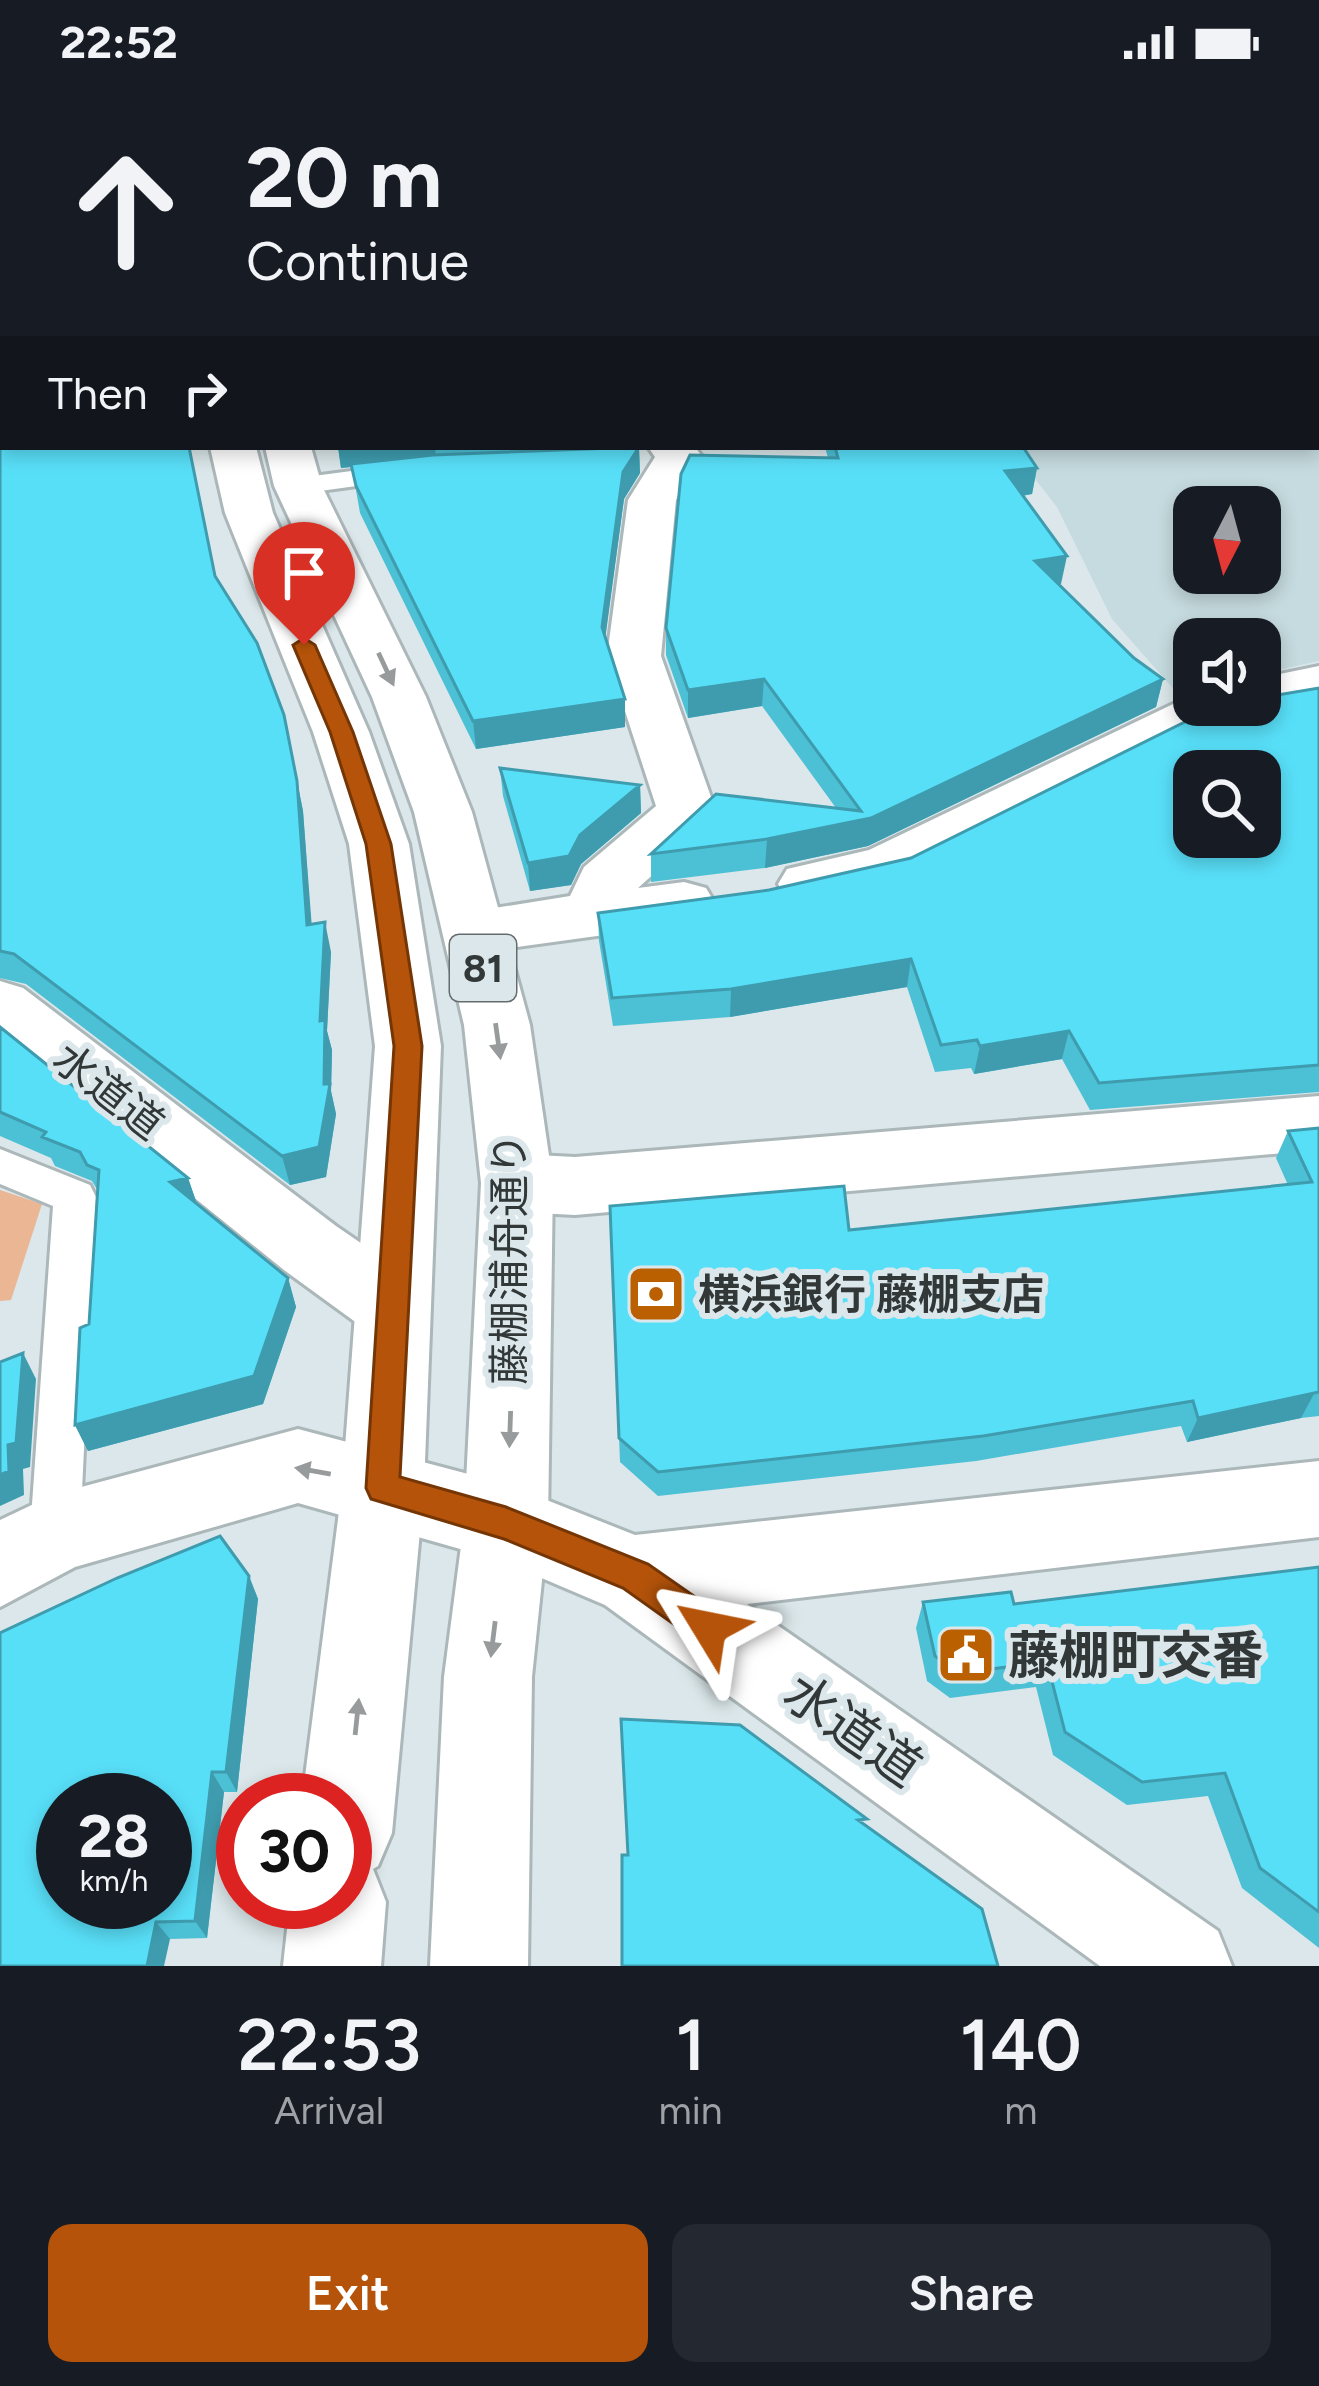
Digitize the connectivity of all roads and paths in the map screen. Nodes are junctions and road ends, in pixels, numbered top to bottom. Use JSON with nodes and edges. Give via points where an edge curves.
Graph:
{"nodes":[{"id":1,"x":234,"y":450,"type":"edge"},
{"id":2,"x":671,"y":457,"type":"edge"},
{"id":3,"x":293,"y":466,"type":"edge"},
{"id":4,"x":436,"y":469,"type":"edge"},
{"id":5,"x":1319,"y":682,"type":"edge"},
{"id":6,"x":1281,"y":690,"type":"edge"},
{"id":7,"x":1173,"y":724,"type":"edge"},
{"id":8,"x":594,"y":914,"type":"junction"},
{"id":9,"x":473,"y":931,"type":"junction"},
{"id":10,"x":0,"y":1004,"type":"edge"},
{"id":11,"x":1319,"y":1123,"type":"edge"},
{"id":12,"x":0,"y":1166,"type":"edge"},
{"id":13,"x":517,"y":1184,"type":"junction"},
{"id":14,"x":392,"y":1306,"type":"junction"},
{"id":15,"x":383,"y":1488,"type":"junction"},
{"id":16,"x":1319,"y":1499,"type":"edge"},
{"id":17,"x":506,"y":1523,"type":"junction"},
{"id":18,"x":28,"y":1550,"type":"edge"},
{"id":19,"x":635,"y":1576,"type":"junction"},
{"id":20,"x":352,"y":1773,"type":"edge"},
{"id":21,"x":335,"y":1929,"type":"edge"},
{"id":22,"x":332,"y":1966,"type":"edge"},
{"id":23,"x":478,"y":1966,"type":"edge"},
{"id":24,"x":1183,"y":1966,"type":"edge"}],
"edges":[{"from":1,"to":14,"type":"street","number":"81","via":[[248,513],[379,844],[408,1046]]},
{"from":2,"to":8,"type":"street","via":[[652,500],[634,656],[688,811],[606,882]]},
{"from":3,"to":4,"type":"lane"},
{"from":3,"to":9,"type":"street","name":"藤棚浦舟通り","number":"81","one_way":true,"via":[[399,697],[443,812]]},
{"from":5,"to":6,"type":"street"},
{"from":7,"to":8,"type":"street","via":[[885,867],[756,894]]},
{"from":8,"to":9,"type":"street"},
{"from":9,"to":13,"type":"street","name":"藤棚浦舟通り","number":"81","one_way":true,"via":[[497,1025]]},
{"from":10,"to":14,"type":"street","name":"水道道"},
{"from":11,"to":13,"type":"street","via":[[575,1186]]},
{"from":12,"to":18,"type":"lane","via":[[75,1197]]},
{"from":13,"to":17,"type":"street","name":"藤棚浦舟通り","number":"81","one_way":true},
{"from":14,"to":15,"type":"street","number":"81"},
{"from":15,"to":17,"type":"street","name":"水道道"},
{"from":15,"to":18,"type":"street","name":"水道道","one_way":true,"via":[[298,1466]]},
{"from":20,"to":15,"type":"street","number":"81","one_way":true},
{"from":16,"to":19,"type":"street"},
{"from":17,"to":19,"type":"street","name":"水道道"},
{"from":17,"to":23,"type":"street","name":"藤棚浦舟通り","number":"81","one_way":true,"via":[[488,1677]]},
{"from":19,"to":24,"type":"street","name":"水道道"},
{"from":21,"to":22,"type":"street"}]}
